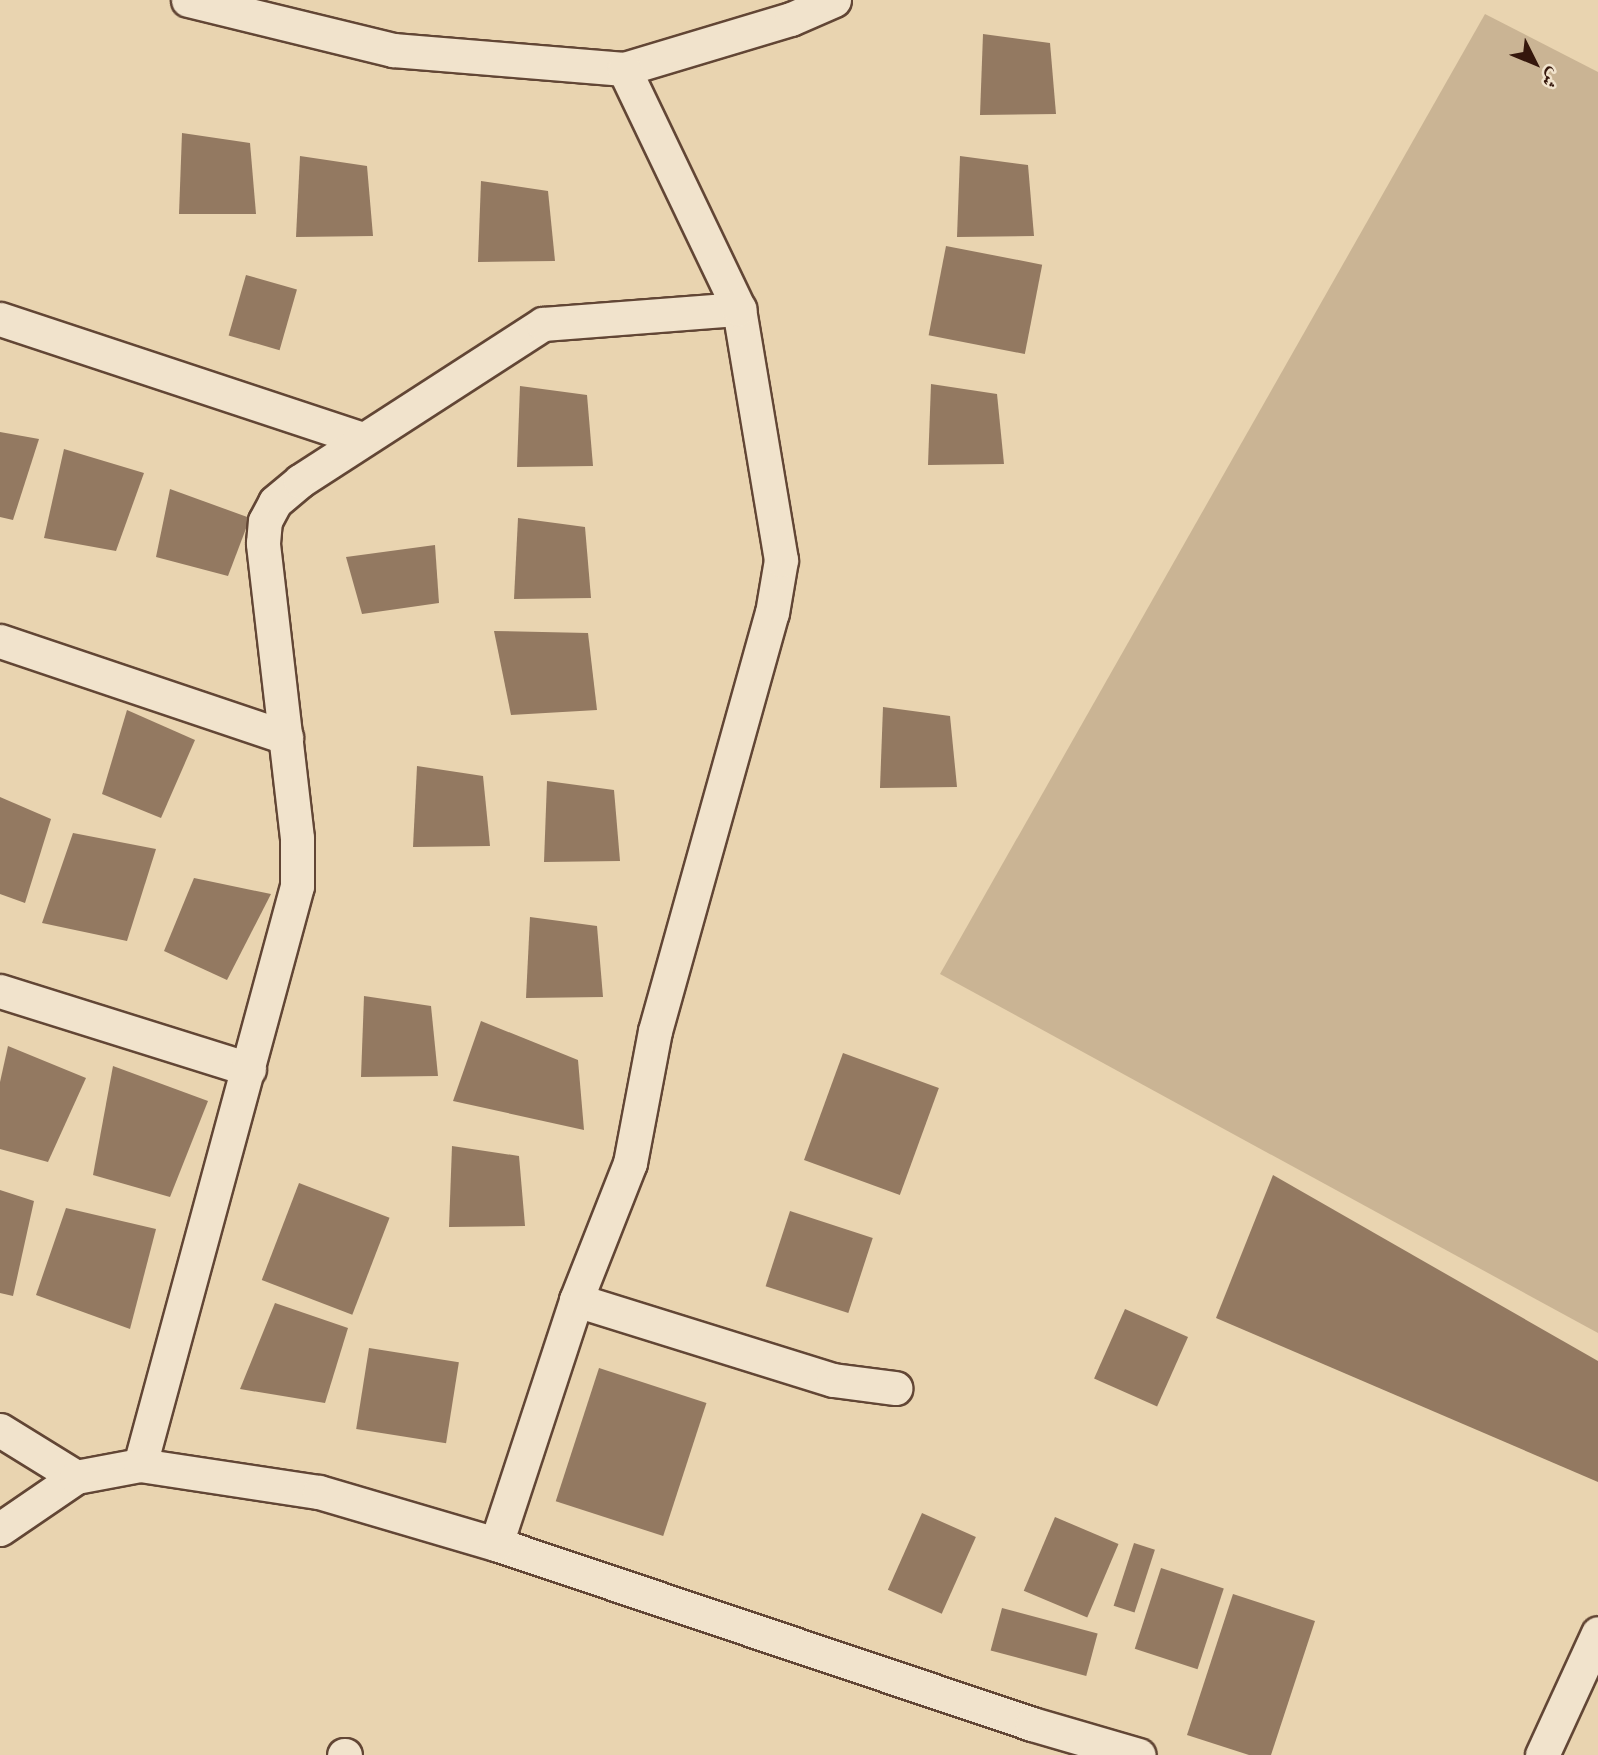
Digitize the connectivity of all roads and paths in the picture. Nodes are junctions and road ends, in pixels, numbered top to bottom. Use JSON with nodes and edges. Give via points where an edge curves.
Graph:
{"nodes":[{"id":1,"x":188,"y":0,"type":"edge"},
{"id":2,"x":834,"y":0,"type":"edge"},
{"id":3,"x":624,"y":69,"type":"junction"},
{"id":4,"x":739,"y":309,"type":"junction"},
{"id":5,"x":0,"y":319,"type":"edge"},
{"id":6,"x":362,"y":439,"type":"junction"},
{"id":7,"x":0,"y":641,"type":"edge"},
{"id":8,"x":286,"y":737,"type":"junction"},
{"id":9,"x":0,"y":991,"type":"edge"},
{"id":10,"x":249,"y":1069,"type":"junction"},
{"id":11,"x":576,"y":1300,"type":"junction"},
{"id":12,"x":895,"y":1388,"type":"dead end"},
{"id":13,"x":0,"y":1430,"type":"edge"},
{"id":14,"x":140,"y":1465,"type":"junction"},
{"id":15,"x":76,"y":1477,"type":"junction"},
{"id":16,"x":0,"y":1529,"type":"edge"},
{"id":17,"x":496,"y":1544,"type":"junction"},
{"id":18,"x":1598,"y":1633,"type":"edge"},
{"id":19,"x":1139,"y":1755,"type":"edge"},
{"id":20,"x":1542,"y":1755,"type":"edge"}],
"edges":[{"from":1,"to":3,"type":"street","via":[[393,50]]},
{"from":2,"to":3,"type":"street","via":[[791,19]]},
{"from":3,"to":4,"type":"street"},
{"from":4,"to":6,"type":"street","via":[[543,324]]},
{"from":4,"to":11,"type":"street","via":[[781,560],[772,612],[655,1031],[630,1163]]},
{"from":5,"to":6,"type":"street"},
{"from":6,"to":8,"type":"street","via":[[275,502],[265,520],[263,543]]},
{"from":7,"to":8,"type":"street"},
{"from":8,"to":10,"type":"street","via":[[297,838],[297,886]]},
{"from":9,"to":10,"type":"street"},
{"from":10,"to":14,"type":"street"},
{"from":11,"to":12,"type":"street","via":[[833,1380]]},
{"from":11,"to":17,"type":"street"},
{"from":13,"to":15,"type":"street"},
{"from":14,"to":15,"type":"street"},
{"from":14,"to":17,"type":"street","via":[[319,1492]]},
{"from":15,"to":16,"type":"street"},
{"from":17,"to":19,"type":"street","via":[[1032,1724]]},
{"from":18,"to":20,"type":"street"}]}
